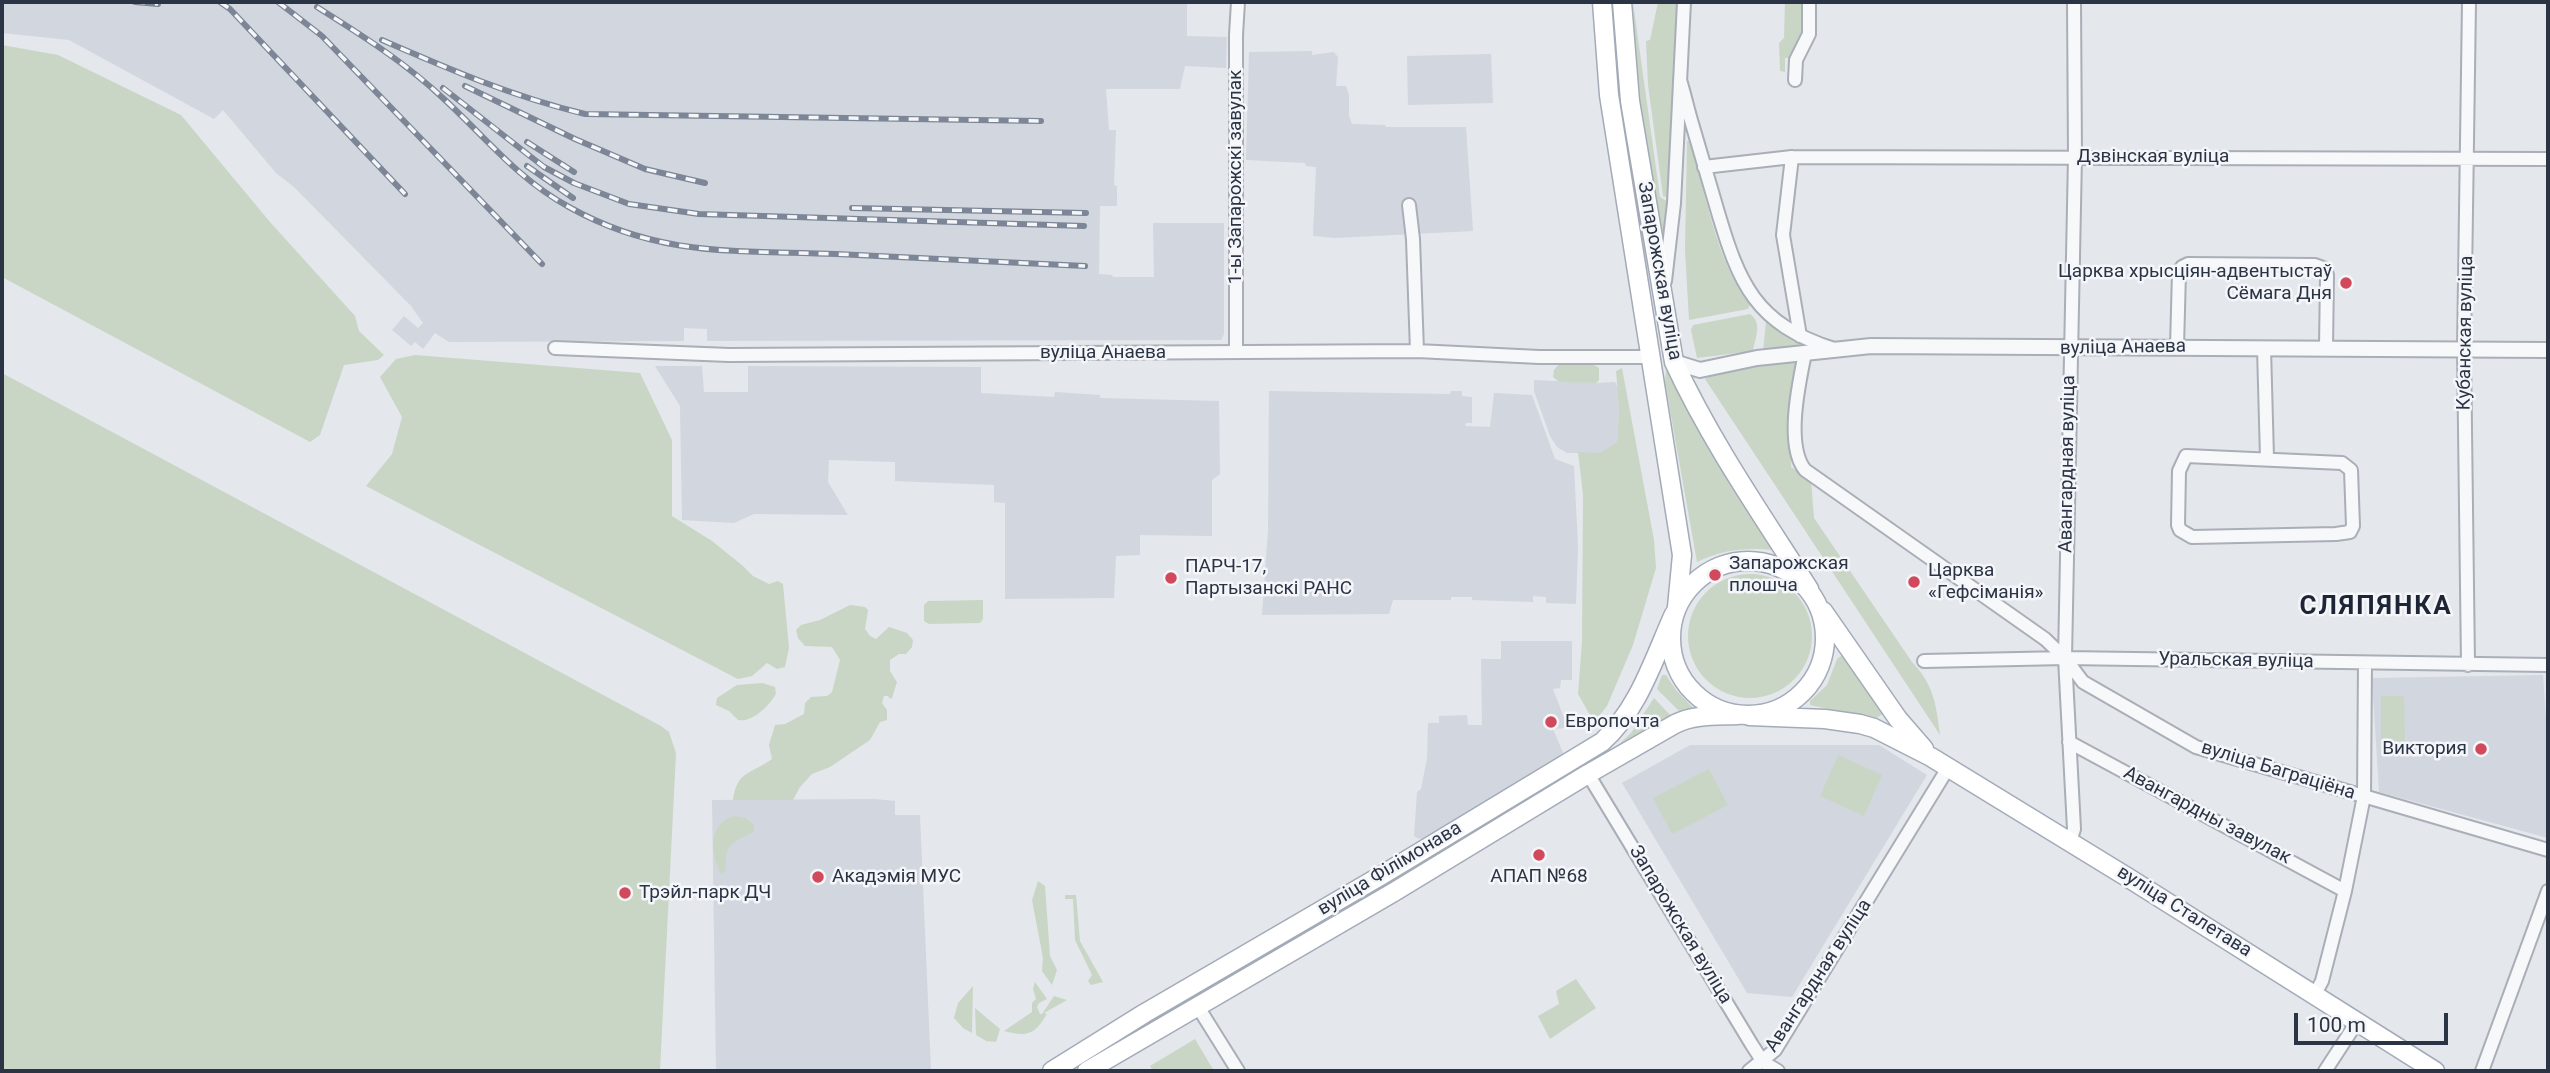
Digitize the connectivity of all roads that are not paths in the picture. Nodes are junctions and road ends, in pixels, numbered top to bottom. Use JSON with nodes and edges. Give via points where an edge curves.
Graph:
{"nodes":[{"id":1,"x":1238,"y":2,"type":"edge"},
{"id":2,"x":1602,"y":2,"type":"edge"},
{"id":3,"x":1622,"y":2,"type":"edge"},
{"id":4,"x":1684,"y":2,"type":"edge"},
{"id":5,"x":1809,"y":2,"type":"edge"},
{"id":6,"x":2074,"y":2,"type":"edge"},
{"id":7,"x":2469,"y":2,"type":"edge"},
{"id":8,"x":1679,"y":80,"type":"junction"},
{"id":9,"x":1796,"y":80,"type":"dead end"},
{"id":10,"x":2075,"y":156,"type":"junction"},
{"id":11,"x":1792,"y":157,"type":"junction"},
{"id":12,"x":2548,"y":159,"type":"edge"},
{"id":13,"x":2467,"y":160,"type":"junction"},
{"id":14,"x":1704,"y":167,"type":"junction"},
{"id":15,"x":1409,"y":205,"type":"dead end"},
{"id":16,"x":1663,"y":306,"type":"junction"},
{"id":17,"x":1800,"y":336,"type":"junction"},
{"id":18,"x":2177,"y":347,"type":"junction"},
{"id":19,"x":555,"y":348,"type":"dead end"},
{"id":20,"x":2264,"y":348,"type":"junction"},
{"id":21,"x":1835,"y":349,"type":"junction"},
{"id":22,"x":2070,"y":349,"type":"junction"},
{"id":23,"x":2326,"y":349,"type":"junction"},
{"id":24,"x":2464,"y":350,"type":"junction"},
{"id":25,"x":2548,"y":350,"type":"edge"},
{"id":26,"x":1417,"y":351,"type":"junction"},
{"id":27,"x":1236,"y":352,"type":"junction"},
{"id":28,"x":1805,"y":353,"type":"junction"},
{"id":29,"x":1651,"y":357,"type":"junction"},
{"id":30,"x":1674,"y":362,"type":"junction"},
{"id":31,"x":1700,"y":370,"type":"junction"},
{"id":32,"x":1690,"y":397,"type":"junction"},
{"id":33,"x":2267,"y":458,"type":"junction"},
{"id":34,"x":1814,"y":596,"type":"junction"},
{"id":35,"x":1675,"y":611,"type":"junction"},
{"id":36,"x":2065,"y":658,"type":"junction"},
{"id":37,"x":1924,"y":661,"type":"dead end"},
{"id":38,"x":2365,"y":664,"type":"junction"},
{"id":39,"x":2468,"y":665,"type":"junction"},
{"id":40,"x":2548,"y":665,"type":"edge"},
{"id":41,"x":1744,"y":715,"type":"junction"},
{"id":42,"x":2069,"y":741,"type":"junction"},
{"id":43,"x":1931,"y":757,"type":"junction"},
{"id":44,"x":1948,"y":768,"type":"junction"},
{"id":45,"x":1588,"y":774,"type":"junction"},
{"id":46,"x":2364,"y":796,"type":"junction"},
{"id":47,"x":2070,"y":842,"type":"junction"},
{"id":48,"x":2548,"y":850,"type":"edge"},
{"id":49,"x":2345,"y":891,"type":"junction"},
{"id":50,"x":2548,"y":891,"type":"edge"},
{"id":51,"x":2315,"y":994,"type":"junction"},
{"id":52,"x":1198,"y":1007,"type":"junction"},
{"id":53,"x":1145,"y":1013,"type":"junction"},
{"id":54,"x":2357,"y":1021,"type":"junction"},
{"id":55,"x":1155,"y":1030,"type":"junction"},
{"id":56,"x":1763,"y":1062,"type":"junction"},
{"id":57,"x":1052,"y":1071,"type":"edge"},
{"id":58,"x":1087,"y":1071,"type":"edge"},
{"id":59,"x":1238,"y":1071,"type":"edge"},
{"id":60,"x":1749,"y":1071,"type":"edge"},
{"id":61,"x":1778,"y":1071,"type":"edge"},
{"id":62,"x":2325,"y":1071,"type":"edge"},
{"id":63,"x":2435,"y":1071,"type":"edge"},
{"id":64,"x":2482,"y":1071,"type":"edge"}],
"edges":[{"from":1,"to":27,"type":"street","name":"1-ы Запарожскі завулак"},
{"from":2,"to":29,"type":"main road","name":"Запарожская вуліца","via":[[1609,95]]},
{"from":3,"to":16,"type":"main road","name":"Запарожская вуліца","via":[[1630,101]]},
{"from":4,"to":8,"type":"street"},
{"from":5,"to":9,"type":"street","via":[[1809,34],[1796,60]]},
{"from":6,"to":10,"type":"street","name":"Авангардная вуліца"},
{"from":7,"to":13,"type":"street","name":"Кубанская вуліца"},
{"from":8,"to":14,"type":"street"},
{"from":8,"to":16,"type":"street","via":[[1674,203]]},
{"from":10,"to":11,"type":"street","name":"Дзвінская вуліца"},
{"from":10,"to":13,"type":"street","name":"Дзвінская вуліца"},
{"from":10,"to":22,"type":"street","name":"Авангардная вуліца"},
{"from":11,"to":14,"type":"street","name":"Дзвінская вуліца"},
{"from":11,"to":17,"type":"street","via":[[1783,235]]},
{"from":12,"to":13,"type":"street","name":"Дзвінская вуліца"},
{"from":13,"to":24,"type":"street","name":"Кубанская вуліца"},
{"from":14,"to":17,"type":"street","via":[[1741,280],[1764,310]]},
{"from":15,"to":26,"type":"street"},
{"from":16,"to":30,"type":"main road","name":"Запарожская вуліца"},
{"from":17,"to":21,"type":"street"},
{"from":18,"to":20,"type":"street","name":"вуліца Анаева"},
{"from":18,"to":22,"type":"street","name":"вуліца Анаева"},
{"from":18,"to":23,"type":"street","via":[[2182,267],[2315,265],[2326,275]]},
{"from":19,"to":27,"type":"street","name":"вуліца Анаева","via":[[729,355]]},
{"from":20,"to":23,"type":"street","name":"вуліца Анаева"},
{"from":20,"to":33,"type":"street"},
{"from":21,"to":22,"type":"street","name":"вуліца Анаева"},
{"from":21,"to":28,"type":"street","name":"вуліца Анаева"},
{"from":22,"to":36,"type":"street","name":"Авангардная вуліца"},
{"from":23,"to":24,"type":"street","name":"вуліца Анаева"},
{"from":24,"to":25,"type":"street","name":"вуліца Анаева"},
{"from":24,"to":39,"type":"street","name":"Кубанская вуліца"},
{"from":26,"to":27,"type":"street","name":"вуліца Анаева"},
{"from":26,"to":29,"type":"street","name":"вуліца Анаева"},
{"from":28,"to":31,"type":"street","name":"вуліца Анаева"},
{"from":28,"to":36,"type":"street","name":"вуліца Баграціёна","via":[[1795,415],[1800,464],[2045,639]]},
{"from":29,"to":35,"type":"main road","name":"Запарожская вуліца","via":[[1682,555]]},
{"from":30,"to":31,"type":"street"},
{"from":30,"to":32,"type":"main road","name":"Запарожская вуліца"},
{"from":31,"to":32,"type":"street"},
{"from":32,"to":34,"type":"main road","name":"Запарожская вуліца"},
{"from":33,"to":33,"type":"street","via":[[2186,456],[2179,471],[2180,530],[2192,537],[2350,532],[2352,479],[2347,465],[2332,460]]},
{"from":34,"to":35,"type":"main road","via":[[1798,578],[1777,567],[1738,562],[1702,577]]},
{"from":34,"to":41,"type":"main road","via":[[1824,622],[1825,641],[1814,678],[1786,705],[1768,713]]},
{"from":34,"to":43,"type":"main road","name":"Запарожская вуліца","via":[[1898,719]]},
{"from":35,"to":41,"type":"main road","via":[[1671,648],[1683,679],[1707,703]]},
{"from":35,"to":53,"type":"main road","name":"вуліца Філімонава","via":[[1637,697],[1602,742]]},
{"from":36,"to":37,"type":"street","name":"Уральская вуліца"},
{"from":36,"to":38,"type":"street","name":"Уральская вуліца"},
{"from":36,"to":42,"type":"street","name":"Авангардная вуліца"},
{"from":36,"to":46,"type":"street","name":"вуліца Баграціёна","via":[[2082,682],[2196,747]]},
{"from":38,"to":39,"type":"street","name":"Уральская вуліца"},
{"from":38,"to":46,"type":"street"},
{"from":39,"to":40,"type":"street","name":"Уральская вуліца"},
{"from":41,"to":43,"type":"main road","via":[[1860,724]]},
{"from":41,"to":45,"type":"main road","name":"вуліца Філімонава","via":[[1683,720]]},
{"from":42,"to":47,"type":"street","name":"Авангардная вуліца","via":[[2074,829]]},
{"from":42,"to":49,"type":"street","name":"Авангардны завулак"},
{"from":43,"to":44,"type":"main road","name":"вуліца Сталетава"},
{"from":44,"to":47,"type":"main road","name":"вуліца Сталетава"},
{"from":44,"to":56,"type":"street","name":"Авангардная вуліца","via":[[1776,1050]]},
{"from":45,"to":52,"type":"main road","name":"вуліца Філімонава"},
{"from":45,"to":56,"type":"street","name":"Запарожская вуліца"},
{"from":46,"to":48,"type":"street","name":"вуліца Баграціёна"},
{"from":46,"to":49,"type":"street"},
{"from":47,"to":51,"type":"main road","name":"вуліца Сталетава"},
{"from":49,"to":51,"type":"street"},
{"from":50,"to":64,"type":"street"},
{"from":51,"to":54,"type":"main road","name":"вуліца Сталетава"},
{"from":52,"to":55,"type":"main road","name":"вуліца Філімонава"},
{"from":52,"to":59,"type":"street"},
{"from":53,"to":55,"type":"main road"},
{"from":53,"to":57,"type":"main road","name":"вуліца Філімонава"},
{"from":54,"to":62,"type":"street"},
{"from":54,"to":63,"type":"main road","name":"вуліца Сталетава"},
{"from":55,"to":58,"type":"main road","name":"вуліца Філімонава"},
{"from":56,"to":60,"type":"street","name":"Авангардная вуліца"},
{"from":56,"to":61,"type":"street","name":"Запарожская вуліца"}]}
